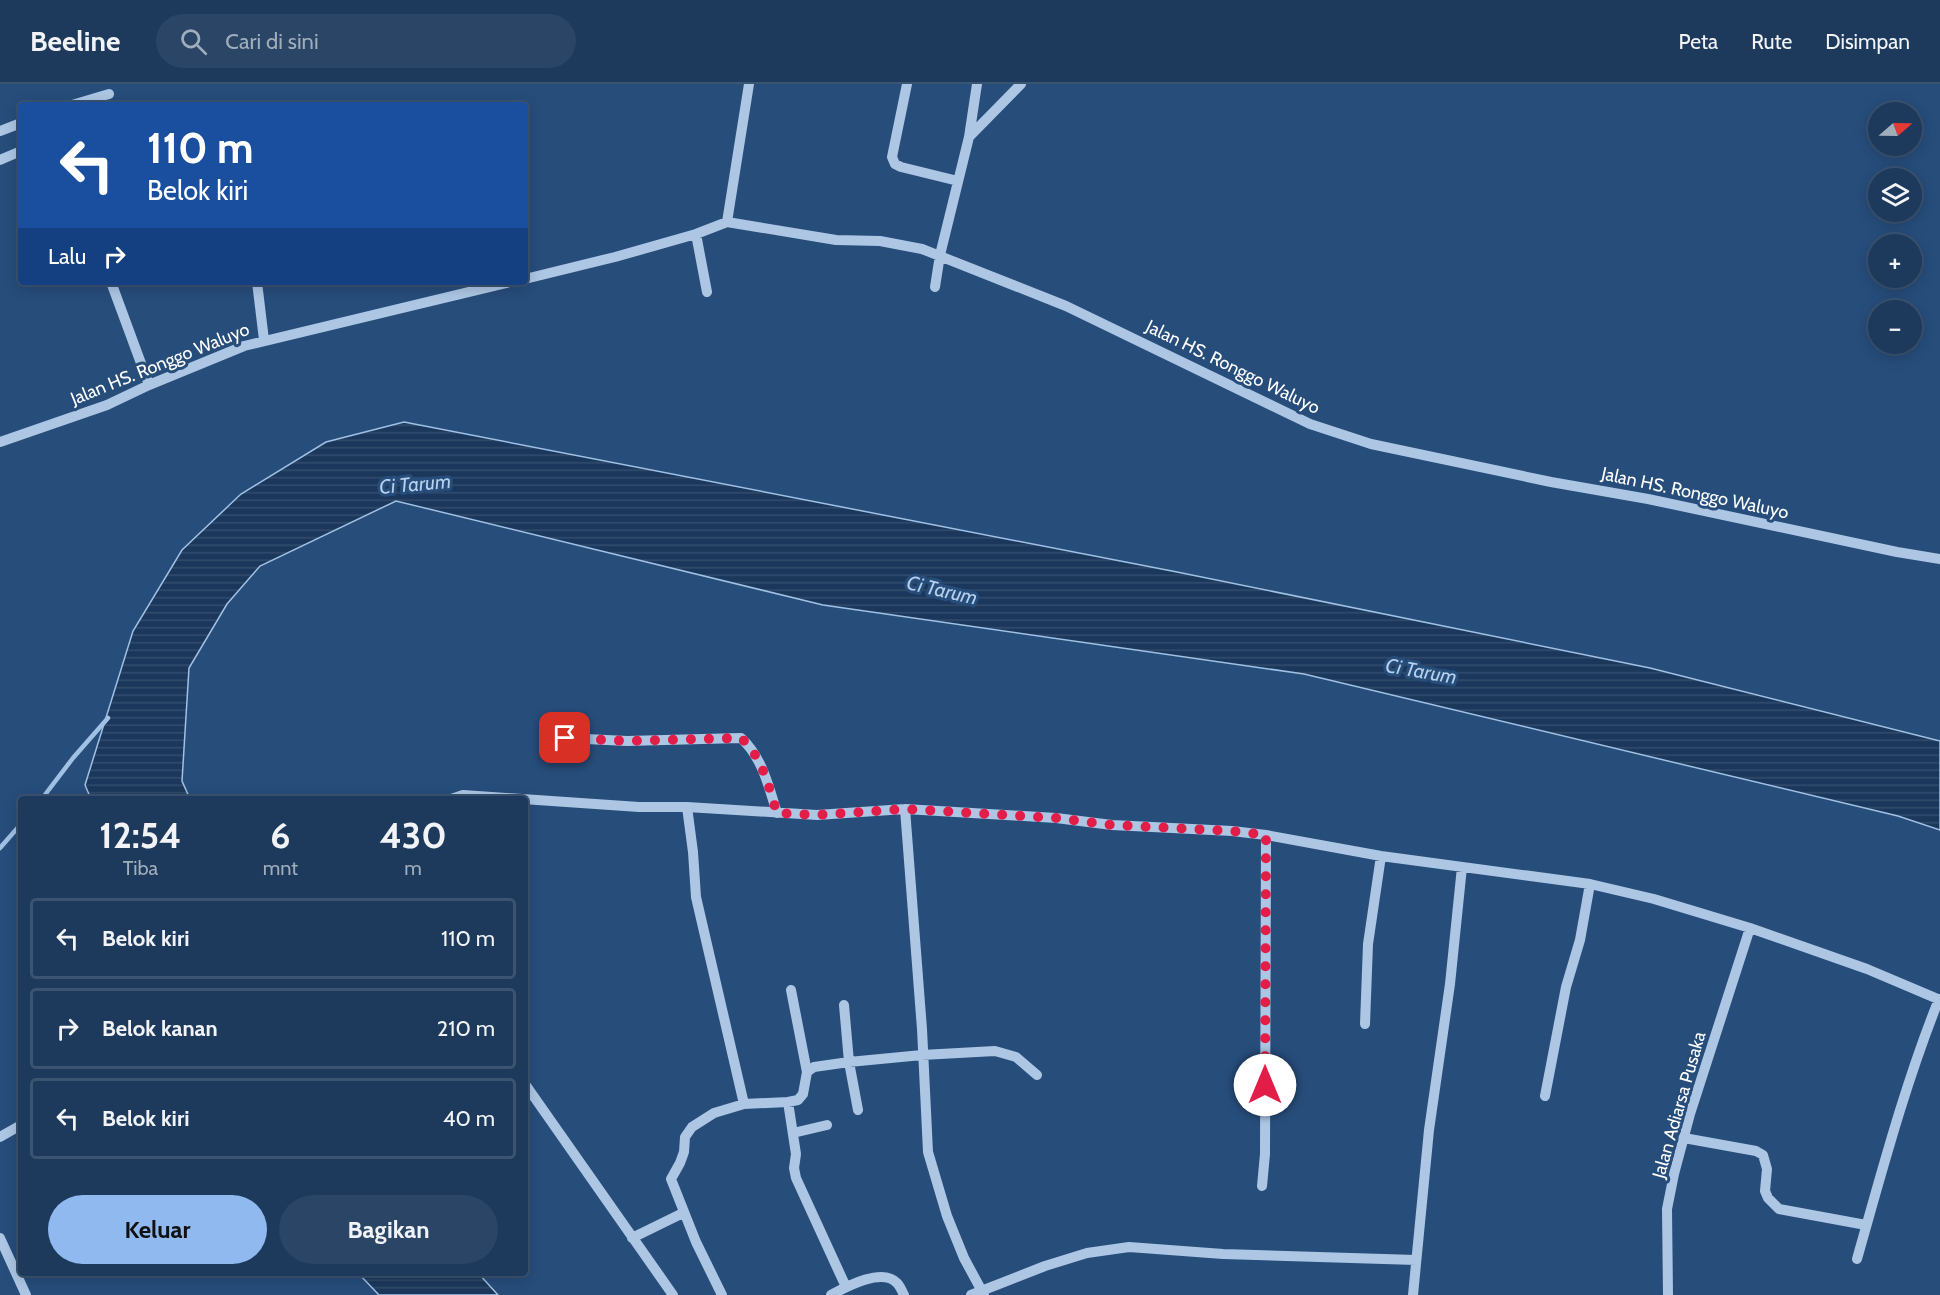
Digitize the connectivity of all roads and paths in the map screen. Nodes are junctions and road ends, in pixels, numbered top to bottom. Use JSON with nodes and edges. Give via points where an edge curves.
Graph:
{"nodes":[{"id":1,"x":749,"y":84,"type":"edge"},
{"id":2,"x":907,"y":84,"type":"edge"},
{"id":3,"x":977,"y":84,"type":"edge"},
{"id":4,"x":1021,"y":84,"type":"edge"},
{"id":5,"x":109,"y":94,"type":"dead end"},
{"id":6,"x":83,"y":102,"type":"edge"},
{"id":7,"x":18,"y":124,"type":"edge"},
{"id":8,"x":0,"y":130,"type":"edge"},
{"id":9,"x":969,"y":137,"type":"junction"},
{"id":10,"x":18,"y":152,"type":"edge"},
{"id":11,"x":0,"y":160,"type":"edge"},
{"id":12,"x":957,"y":181,"type":"junction"},
{"id":13,"x":727,"y":222,"type":"junction"},
{"id":14,"x":696,"y":234,"type":"junction"},
{"id":15,"x":940,"y":255,"type":"junction"},
{"id":16,"x":528,"y":278,"type":"edge"},
{"id":17,"x":112,"y":285,"type":"edge"},
{"id":18,"x":257,"y":285,"type":"edge"},
{"id":19,"x":497,"y":285,"type":"edge"},
{"id":20,"x":935,"y":287,"type":"dead end"},
{"id":21,"x":707,"y":292,"type":"dead end"},
{"id":22,"x":264,"y":340,"type":"junction"},
{"id":23,"x":149,"y":385,"type":"junction"},
{"id":24,"x":0,"y":442,"type":"edge"},
{"id":25,"x":1940,"y":559,"type":"edge"},
{"id":26,"x":565,"y":738,"type":"dead end"},
{"id":27,"x":460,"y":796,"type":"edge"},
{"id":28,"x":478,"y":796,"type":"edge"},
{"id":29,"x":528,"y":799,"type":"edge"},
{"id":30,"x":687,"y":807,"type":"junction"},
{"id":31,"x":905,"y":809,"type":"junction"},
{"id":32,"x":777,"y":813,"type":"junction"},
{"id":33,"x":1266,"y":835,"type":"junction"},
{"id":34,"x":1381,"y":856,"type":"junction"},
{"id":35,"x":1462,"y":867,"type":"junction"},
{"id":36,"x":1590,"y":884,"type":"junction"},
{"id":37,"x":1750,"y":928,"type":"junction"},
{"id":38,"x":791,"y":990,"type":"dead end"},
{"id":39,"x":1940,"y":999,"type":"edge"},
{"id":40,"x":843,"y":1005,"type":"dead end"},
{"id":41,"x":1365,"y":1024,"type":"dead end"},
{"id":42,"x":922,"y":1055,"type":"junction"},
{"id":43,"x":849,"y":1062,"type":"junction"},
{"id":44,"x":807,"y":1072,"type":"junction"},
{"id":45,"x":1037,"y":1075,"type":"dead end"},
{"id":46,"x":528,"y":1088,"type":"edge"},
{"id":47,"x":1545,"y":1096,"type":"dead end"},
{"id":48,"x":788,"y":1102,"type":"junction"},
{"id":49,"x":744,"y":1104,"type":"junction"},
{"id":50,"x":858,"y":1110,"type":"dead end"},
{"id":51,"x":826,"y":1125,"type":"dead end"},
{"id":52,"x":18,"y":1127,"type":"edge"},
{"id":53,"x":793,"y":1133,"type":"junction"},
{"id":54,"x":0,"y":1137,"type":"edge"},
{"id":55,"x":1684,"y":1138,"type":"junction"},
{"id":56,"x":1262,"y":1186,"type":"dead end"},
{"id":57,"x":683,"y":1213,"type":"junction"},
{"id":58,"x":1866,"y":1225,"type":"junction"},
{"id":59,"x":0,"y":1238,"type":"edge"},
{"id":60,"x":632,"y":1238,"type":"junction"},
{"id":61,"x":1857,"y":1259,"type":"dead end"},
{"id":62,"x":1416,"y":1260,"type":"junction"},
{"id":63,"x":17,"y":1267,"type":"edge"},
{"id":64,"x":20,"y":1276,"type":"edge"},
{"id":65,"x":846,"y":1287,"type":"junction"},
{"id":66,"x":979,"y":1293,"type":"edge"},
{"id":67,"x":26,"y":1295,"type":"edge"},
{"id":68,"x":673,"y":1295,"type":"edge"},
{"id":69,"x":722,"y":1295,"type":"edge"},
{"id":70,"x":831,"y":1295,"type":"edge"},
{"id":71,"x":904,"y":1295,"type":"edge"},
{"id":72,"x":1413,"y":1295,"type":"edge"},
{"id":73,"x":1668,"y":1295,"type":"edge"}],
"edges":[{"from":1,"to":13,"type":"street"},
{"from":2,"to":12,"type":"street","via":[[892,157],[895,164]]},
{"from":3,"to":9,"type":"street"},
{"from":4,"to":9,"type":"street"},
{"from":5,"to":6,"type":"street"},
{"from":7,"to":8,"type":"street"},
{"from":9,"to":12,"type":"street"},
{"from":10,"to":11,"type":"street"},
{"from":12,"to":15,"type":"street"},
{"from":13,"to":14,"type":"street"},
{"from":13,"to":15,"type":"street","name":"Jalan HS. Ronggo Waluyo","via":[[836,240],[880,241]]},
{"from":14,"to":16,"type":"street"},
{"from":14,"to":21,"type":"street"},
{"from":15,"to":20,"type":"street"},
{"from":15,"to":25,"type":"street","name":"Jalan HS. Ronggo Waluyo","via":[[1066,306],[1310,424],[1371,444]]},
{"from":17,"to":23,"type":"street"},
{"from":18,"to":22,"type":"street"},
{"from":19,"to":22,"type":"street","name":"Jalan HS. Ronggo Waluyo"},
{"from":22,"to":23,"type":"street","name":"Jalan HS. Ronggo Waluyo"},
{"from":23,"to":24,"type":"street","name":"Jalan HS. Ronggo Waluyo","via":[[106,405]]},
{"from":26,"to":32,"type":"street","via":[[741,738],[759,762]]},
{"from":27,"to":28,"type":"street"},
{"from":29,"to":30,"type":"street"},
{"from":30,"to":32,"type":"street"},
{"from":30,"to":49,"type":"street","via":[[696,897]]},
{"from":31,"to":32,"type":"street","via":[[817,815]]},
{"from":31,"to":33,"type":"street"},
{"from":31,"to":42,"type":"street"},
{"from":33,"to":34,"type":"street"},
{"from":33,"to":56,"type":"street"},
{"from":34,"to":35,"type":"street"},
{"from":34,"to":41,"type":"street","via":[[1368,944]]},
{"from":35,"to":36,"type":"street"},
{"from":35,"to":62,"type":"street"},
{"from":36,"to":37,"type":"street","via":[[1654,898]]},
{"from":36,"to":47,"type":"street"},
{"from":37,"to":39,"type":"street"},
{"from":37,"to":55,"type":"street","name":"Jalan Adiarsa Pusaka"},
{"from":38,"to":44,"type":"street"},
{"from":39,"to":58,"type":"street","via":[[1918,1054]]},
{"from":40,"to":43,"type":"street"},
{"from":42,"to":43,"type":"street"},
{"from":42,"to":45,"type":"street","via":[[995,1051],[1017,1057]]},
{"from":42,"to":66,"type":"street","via":[[928,1152],[947,1216]]},
{"from":43,"to":44,"type":"street","via":[[814,1067]]},
{"from":43,"to":50,"type":"street"},
{"from":44,"to":48,"type":"street","via":[[803,1094]]},
{"from":46,"to":60,"type":"street"},
{"from":48,"to":49,"type":"street"},
{"from":48,"to":53,"type":"street"},
{"from":49,"to":57,"type":"street","via":[[714,1113],[692,1126],[685,1137],[684,1152],[671,1179]]},
{"from":51,"to":53,"type":"street"},
{"from":52,"to":54,"type":"street"},
{"from":53,"to":65,"type":"street","via":[[796,1178]]},
{"from":55,"to":58,"type":"street","via":[[1763,1155],[1767,1169],[1765,1191],[1779,1209]]},
{"from":55,"to":73,"type":"street","name":"Jalan Adiarsa Pusaka","via":[[1668,1209]]},
{"from":57,"to":60,"type":"street"},
{"from":57,"to":69,"type":"street"},
{"from":58,"to":61,"type":"street"},
{"from":59,"to":63,"type":"street"},
{"from":60,"to":68,"type":"street"},
{"from":62,"to":66,"type":"street","via":[[1128,1247],[1087,1253]]},
{"from":62,"to":72,"type":"street"},
{"from":64,"to":67,"type":"street"},
{"from":65,"to":70,"type":"street"},
{"from":65,"to":71,"type":"street","via":[[877,1276],[891,1278]]}]}
